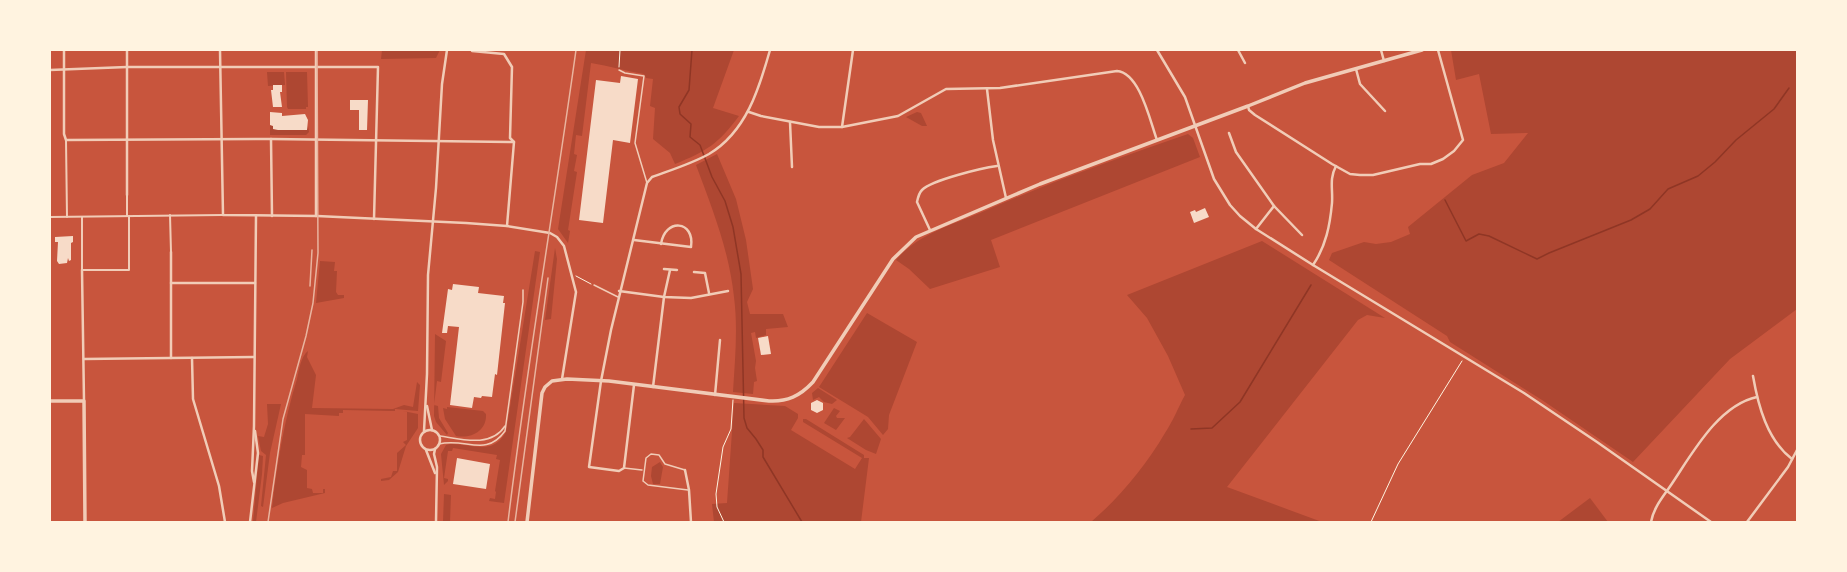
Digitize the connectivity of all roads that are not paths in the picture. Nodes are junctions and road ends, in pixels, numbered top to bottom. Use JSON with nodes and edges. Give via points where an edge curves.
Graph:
{"nodes":[{"id":1,"x":64,"y":50,"type":"edge"},
{"id":2,"x":127,"y":50,"type":"edge"},
{"id":3,"x":220,"y":50,"type":"edge"},
{"id":4,"x":316,"y":50,"type":"edge"},
{"id":5,"x":447,"y":50,"type":"edge"},
{"id":6,"x":770,"y":50,"type":"edge"},
{"id":7,"x":852,"y":50,"type":"edge"},
{"id":8,"x":1157,"y":50,"type":"edge"},
{"id":9,"x":1238,"y":50,"type":"edge"},
{"id":10,"x":1381,"y":50,"type":"edge"},
{"id":11,"x":1422,"y":50,"type":"edge"},
{"id":12,"x":1438,"y":50,"type":"edge"},
{"id":13,"x":472,"y":51,"type":"edge"},
{"id":14,"x":1384,"y":60,"type":"junction"},
{"id":15,"x":1245,"y":63,"type":"dead end"},
{"id":16,"x":127,"y":67,"type":"junction"},
{"id":17,"x":316,"y":67,"type":"junction"},
{"id":18,"x":221,"y":68,"type":"junction"},
{"id":19,"x":1356,"y":68,"type":"junction"},
{"id":20,"x":50,"y":70,"type":"edge"},
{"id":21,"x":64,"y":70,"type":"junction"},
{"id":22,"x":619,"y":70,"type":"road end"},
{"id":23,"x":987,"y":89,"type":"junction"},
{"id":24,"x":1248,"y":106,"type":"junction"},
{"id":25,"x":1386,"y":111,"type":"dead end"},
{"id":26,"x":749,"y":112,"type":"junction"},
{"id":27,"x":790,"y":122,"type":"junction"},
{"id":28,"x":1196,"y":126,"type":"junction"},
{"id":29,"x":842,"y":127,"type":"junction"},
{"id":30,"x":1229,"y":133,"type":"dead end"},
{"id":31,"x":222,"y":139,"type":"junction"},
{"id":32,"x":271,"y":139,"type":"junction"},
{"id":33,"x":66,"y":140,"type":"junction"},
{"id":34,"x":127,"y":140,"type":"junction"},
{"id":35,"x":316,"y":140,"type":"junction"},
{"id":36,"x":377,"y":140,"type":"junction"},
{"id":37,"x":439,"y":140,"type":"junction"},
{"id":38,"x":1157,"y":140,"type":"junction"},
{"id":39,"x":514,"y":142,"type":"junction"},
{"id":40,"x":997,"y":166,"type":"junction"},
{"id":41,"x":1336,"y":166,"type":"junction"},
{"id":42,"x":792,"y":167,"type":"dead end"},
{"id":43,"x":647,"y":183,"type":"junction"},
{"id":44,"x":127,"y":195,"type":"joint"},
{"id":45,"x":1006,"y":198,"type":"junction"},
{"id":46,"x":1274,"y":206,"type":"junction"},
{"id":47,"x":170,"y":215,"type":"junction"},
{"id":48,"x":223,"y":215,"type":"junction"},
{"id":49,"x":128,"y":216,"type":"junction"},
{"id":50,"x":256,"y":216,"type":"junction"},
{"id":51,"x":272,"y":216,"type":"junction"},
{"id":52,"x":316,"y":216,"type":"junction"},
{"id":53,"x":50,"y":217,"type":"edge"},
{"id":54,"x":67,"y":217,"type":"junction"},
{"id":55,"x":82,"y":217,"type":"junction"},
{"id":56,"x":374,"y":219,"type":"junction"},
{"id":57,"x":433,"y":222,"type":"junction"},
{"id":58,"x":507,"y":226,"type":"junction"},
{"id":59,"x":1256,"y":229,"type":"junction"},
{"id":60,"x":930,"y":230,"type":"junction"},
{"id":61,"x":1302,"y":235,"type":"dead end"},
{"id":62,"x":634,"y":240,"type":"junction"},
{"id":63,"x":661,"y":244,"type":"junction"},
{"id":64,"x":171,"y":252,"type":"joint"},
{"id":65,"x":1313,"y":265,"type":"junction"},
{"id":66,"x":664,"y":269,"type":"dead end"},
{"id":67,"x":82,"y":270,"type":"junction"},
{"id":68,"x":670,"y":270,"type":"junction"},
{"id":69,"x":677,"y":270,"type":"dead end"},
{"id":70,"x":694,"y":272,"type":"dead end"},
{"id":71,"x":171,"y":282,"type":"junction"},
{"id":72,"x":255,"y":283,"type":"junction"},
{"id":73,"x":594,"y":285,"type":"road end"},
{"id":74,"x":523,"y":290,"type":"dead end"},
{"id":75,"x":619,"y":291,"type":"junction"},
{"id":76,"x":728,"y":291,"type":"dead end"},
{"id":77,"x":709,"y":294,"type":"junction"},
{"id":78,"x":618,"y":297,"type":"junction"},
{"id":79,"x":664,"y":297,"type":"junction"},
{"id":80,"x":720,"y":340,"type":"dead end"},
{"id":81,"x":254,"y":357,"type":"junction"},
{"id":82,"x":171,"y":358,"type":"junction"},
{"id":83,"x":192,"y":358,"type":"junction"},
{"id":84,"x":84,"y":359,"type":"junction"},
{"id":85,"x":1753,"y":376,"type":"dead end"},
{"id":86,"x":562,"y":379,"type":"junction"},
{"id":87,"x":601,"y":381,"type":"junction"},
{"id":88,"x":634,"y":385,"type":"junction"},
{"id":89,"x":653,"y":387,"type":"junction"},
{"id":90,"x":715,"y":395,"type":"junction"},
{"id":91,"x":1756,"y":397,"type":"junction"},
{"id":92,"x":50,"y":401,"type":"edge"},
{"id":93,"x":84,"y":401,"type":"junction"},
{"id":94,"x":426,"y":403,"type":"junction"},
{"id":95,"x":506,"y":425,"type":"junction"},
{"id":96,"x":432,"y":430,"type":"junction"},
{"id":97,"x":424,"y":431,"type":"junction"},
{"id":98,"x":440,"y":436,"type":"junction"},
{"id":99,"x":440,"y":444,"type":"junction"},
{"id":100,"x":435,"y":449,"type":"junction"},
{"id":101,"x":426,"y":450,"type":"junction"},
{"id":102,"x":1797,"y":450,"type":"edge"},
{"id":103,"x":1792,"y":459,"type":"junction"},
{"id":104,"x":624,"y":468,"type":"junction"},
{"id":105,"x":643,"y":470,"type":"junction"},
{"id":106,"x":685,"y":470,"type":"joint"},
{"id":107,"x":436,"y":475,"type":"junction"},
{"id":108,"x":689,"y":490,"type":"junction"},
{"id":109,"x":1667,"y":491,"type":"junction"},
{"id":110,"x":85,"y":522,"type":"edge"},
{"id":111,"x":225,"y":522,"type":"edge"},
{"id":112,"x":250,"y":522,"type":"edge"},
{"id":113,"x":436,"y":522,"type":"edge"},
{"id":114,"x":527,"y":522,"type":"edge"},
{"id":115,"x":691,"y":522,"type":"edge"},
{"id":116,"x":1651,"y":522,"type":"edge"},
{"id":117,"x":1711,"y":522,"type":"edge"},
{"id":118,"x":1747,"y":522,"type":"edge"}],
"edges":[{"from":1,"to":21,"type":"street"},
{"from":2,"to":16,"type":"street"},
{"from":3,"to":18,"type":"street"},
{"from":4,"to":17,"type":"street"},
{"from":5,"to":37,"type":"street"},
{"from":6,"to":26,"type":"street"},
{"from":7,"to":29,"type":"street"},
{"from":8,"to":28,"type":"street","via":[[1185,96]]},
{"from":9,"to":15,"type":"street"},
{"from":10,"to":14,"type":"street"},
{"from":11,"to":14,"type":"street"},
{"from":12,"to":41,"type":"street","via":[[1463,140],[1461,145],[1443,159],[1431,164],[1420,164],[1373,175],[1350,174]]},
{"from":13,"to":39,"type":"street","via":[[504,54],[512,67],[510,138]]},
{"from":14,"to":19,"type":"street"},
{"from":16,"to":18,"type":"street"},
{"from":16,"to":21,"type":"street"},
{"from":16,"to":34,"type":"street"},
{"from":17,"to":18,"type":"street"},
{"from":17,"to":35,"type":"street"},
{"from":17,"to":36,"type":"street","via":[[378,67]]},
{"from":18,"to":31,"type":"street"},
{"from":19,"to":24,"type":"street","via":[[1305,83]]},
{"from":19,"to":25,"type":"street","via":[[1360,84]]},
{"from":20,"to":21,"type":"street"},
{"from":21,"to":33,"type":"street"},
{"from":22,"to":43,"type":"lane","via":[[644,76],[635,143]]},
{"from":23,"to":29,"type":"street","via":[[946,89],[898,116]]},
{"from":23,"to":38,"type":"street","via":[[1122,71],[1136,84]]},
{"from":23,"to":40,"type":"street"},
{"from":24,"to":28,"type":"street"},
{"from":24,"to":41,"type":"street","via":[[1255,115]]},
{"from":26,"to":27,"type":"street"},
{"from":26,"to":43,"type":"street","via":[[727,140],[708,154],[652,177]]},
{"from":27,"to":29,"type":"street","via":[[819,127]]},
{"from":27,"to":42,"type":"street"},
{"from":28,"to":38,"type":"street"},
{"from":28,"to":59,"type":"street","via":[[1209,166],[1220,189],[1230,205]]},
{"from":30,"to":46,"type":"street","via":[[1236,152]]},
{"from":31,"to":32,"type":"street"},
{"from":31,"to":34,"type":"street"},
{"from":31,"to":48,"type":"street"},
{"from":32,"to":35,"type":"street"},
{"from":32,"to":51,"type":"street"},
{"from":33,"to":34,"type":"street"},
{"from":33,"to":54,"type":"street"},
{"from":34,"to":44,"type":"street"},
{"from":35,"to":36,"type":"street"},
{"from":35,"to":52,"type":"street"},
{"from":36,"to":37,"type":"street"},
{"from":36,"to":56,"type":"street"},
{"from":37,"to":39,"type":"street"},
{"from":37,"to":57,"type":"street"},
{"from":38,"to":45,"type":"street"},
{"from":39,"to":58,"type":"street"},
{"from":40,"to":45,"type":"street"},
{"from":40,"to":60,"type":"street","via":[[968,172],[923,189],[917,202]]},
{"from":41,"to":65,"type":"street","via":[[1331,176],[1332,202],[1327,235]]},
{"from":43,"to":62,"type":"street"},
{"from":44,"to":49,"type":"street"},
{"from":45,"to":60,"type":"street"},
{"from":46,"to":59,"type":"street"},
{"from":46,"to":61,"type":"street"},
{"from":47,"to":48,"type":"street"},
{"from":47,"to":49,"type":"street"},
{"from":47,"to":64,"type":"street"},
{"from":48,"to":50,"type":"street"},
{"from":49,"to":55,"type":"street"},
{"from":49,"to":67,"type":"street","via":[[129,270]]},
{"from":50,"to":51,"type":"street"},
{"from":50,"to":72,"type":"street"},
{"from":51,"to":52,"type":"street"},
{"from":52,"to":56,"type":"street"},
{"from":53,"to":54,"type":"street"},
{"from":54,"to":55,"type":"street"},
{"from":55,"to":67,"type":"street"},
{"from":56,"to":57,"type":"street"},
{"from":57,"to":58,"type":"street"},
{"from":57,"to":94,"type":"street","via":[[428,275]]},
{"from":58,"to":86,"type":"street","via":[[550,233],[564,246],[576,295]]},
{"from":59,"to":65,"type":"street"},
{"from":60,"to":90,"type":"street","via":[[907,245],[893,259],[807,388],[792,398],[779,402]]},
{"from":62,"to":63,"type":"street"},
{"from":62,"to":75,"type":"street"},
{"from":63,"to":63,"type":"street","via":[[665,232],[673,226],[687,228],[692,238],[691,247]]},
{"from":64,"to":71,"type":"street"},
{"from":65,"to":109,"type":"street","via":[[1524,393]]},
{"from":66,"to":68,"type":"street"},
{"from":67,"to":84,"type":"street"},
{"from":68,"to":69,"type":"street"},
{"from":68,"to":79,"type":"street"},
{"from":70,"to":77,"type":"street","via":[[705,273]]},
{"from":71,"to":72,"type":"street"},
{"from":71,"to":82,"type":"street"},
{"from":72,"to":81,"type":"street"},
{"from":73,"to":78,"type":"lane"},
{"from":74,"to":95,"type":"lane"},
{"from":75,"to":78,"type":"street"},
{"from":75,"to":79,"type":"street"},
{"from":76,"to":77,"type":"street"},
{"from":77,"to":79,"type":"street","via":[[691,298]]},
{"from":78,"to":87,"type":"street"},
{"from":79,"to":89,"type":"street"},
{"from":80,"to":90,"type":"street"},
{"from":81,"to":83,"type":"street"},
{"from":81,"to":112,"type":"street","via":[[254,426],[258,453]]},
{"from":82,"to":83,"type":"street"},
{"from":82,"to":84,"type":"street"},
{"from":83,"to":111,"type":"street","via":[[193,399],[219,486]]},
{"from":84,"to":93,"type":"street"},
{"from":85,"to":91,"type":"street"},
{"from":86,"to":87,"type":"street"},
{"from":86,"to":114,"type":"street","via":[[550,383],[542,393]]},
{"from":87,"to":88,"type":"street"},
{"from":87,"to":104,"type":"street","via":[[589,467],[619,471]]},
{"from":88,"to":89,"type":"street"},
{"from":88,"to":104,"type":"street"},
{"from":89,"to":90,"type":"street"},
{"from":91,"to":103,"type":"street","via":[[1772,436],[1782,451]]},
{"from":91,"to":109,"type":"street","via":[[1745,400],[1718,420],[1703,437]]},
{"from":92,"to":93,"type":"street"},
{"from":93,"to":110,"type":"street"},
{"from":94,"to":96,"type":"street"},
{"from":94,"to":97,"type":"street"},
{"from":95,"to":98,"type":"lane","via":[[496,436],[483,440]]},
{"from":95,"to":99,"type":"lane","via":[[505,431],[497,441],[489,445],[448,442]]},
{"from":96,"to":97,"type":"street"},
{"from":96,"to":98,"type":"street"},
{"from":97,"to":101,"type":"street","via":[[419,440]]},
{"from":98,"to":99,"type":"street"},
{"from":99,"to":100,"type":"street"},
{"from":100,"to":101,"type":"street"},
{"from":100,"to":107,"type":"street"},
{"from":101,"to":107,"type":"street"},
{"from":102,"to":103,"type":"street"},
{"from":103,"to":118,"type":"street"},
{"from":104,"to":105,"type":"lane"},
{"from":105,"to":106,"type":"lane","via":[[646,458],[651,454],[659,455],[669,466]]},
{"from":105,"to":108,"type":"lane","via":[[645,484]]},
{"from":106,"to":108,"type":"street"},
{"from":107,"to":113,"type":"street"},
{"from":108,"to":115,"type":"street"},
{"from":109,"to":116,"type":"street","via":[[1659,500]]},
{"from":109,"to":117,"type":"street"}]}
